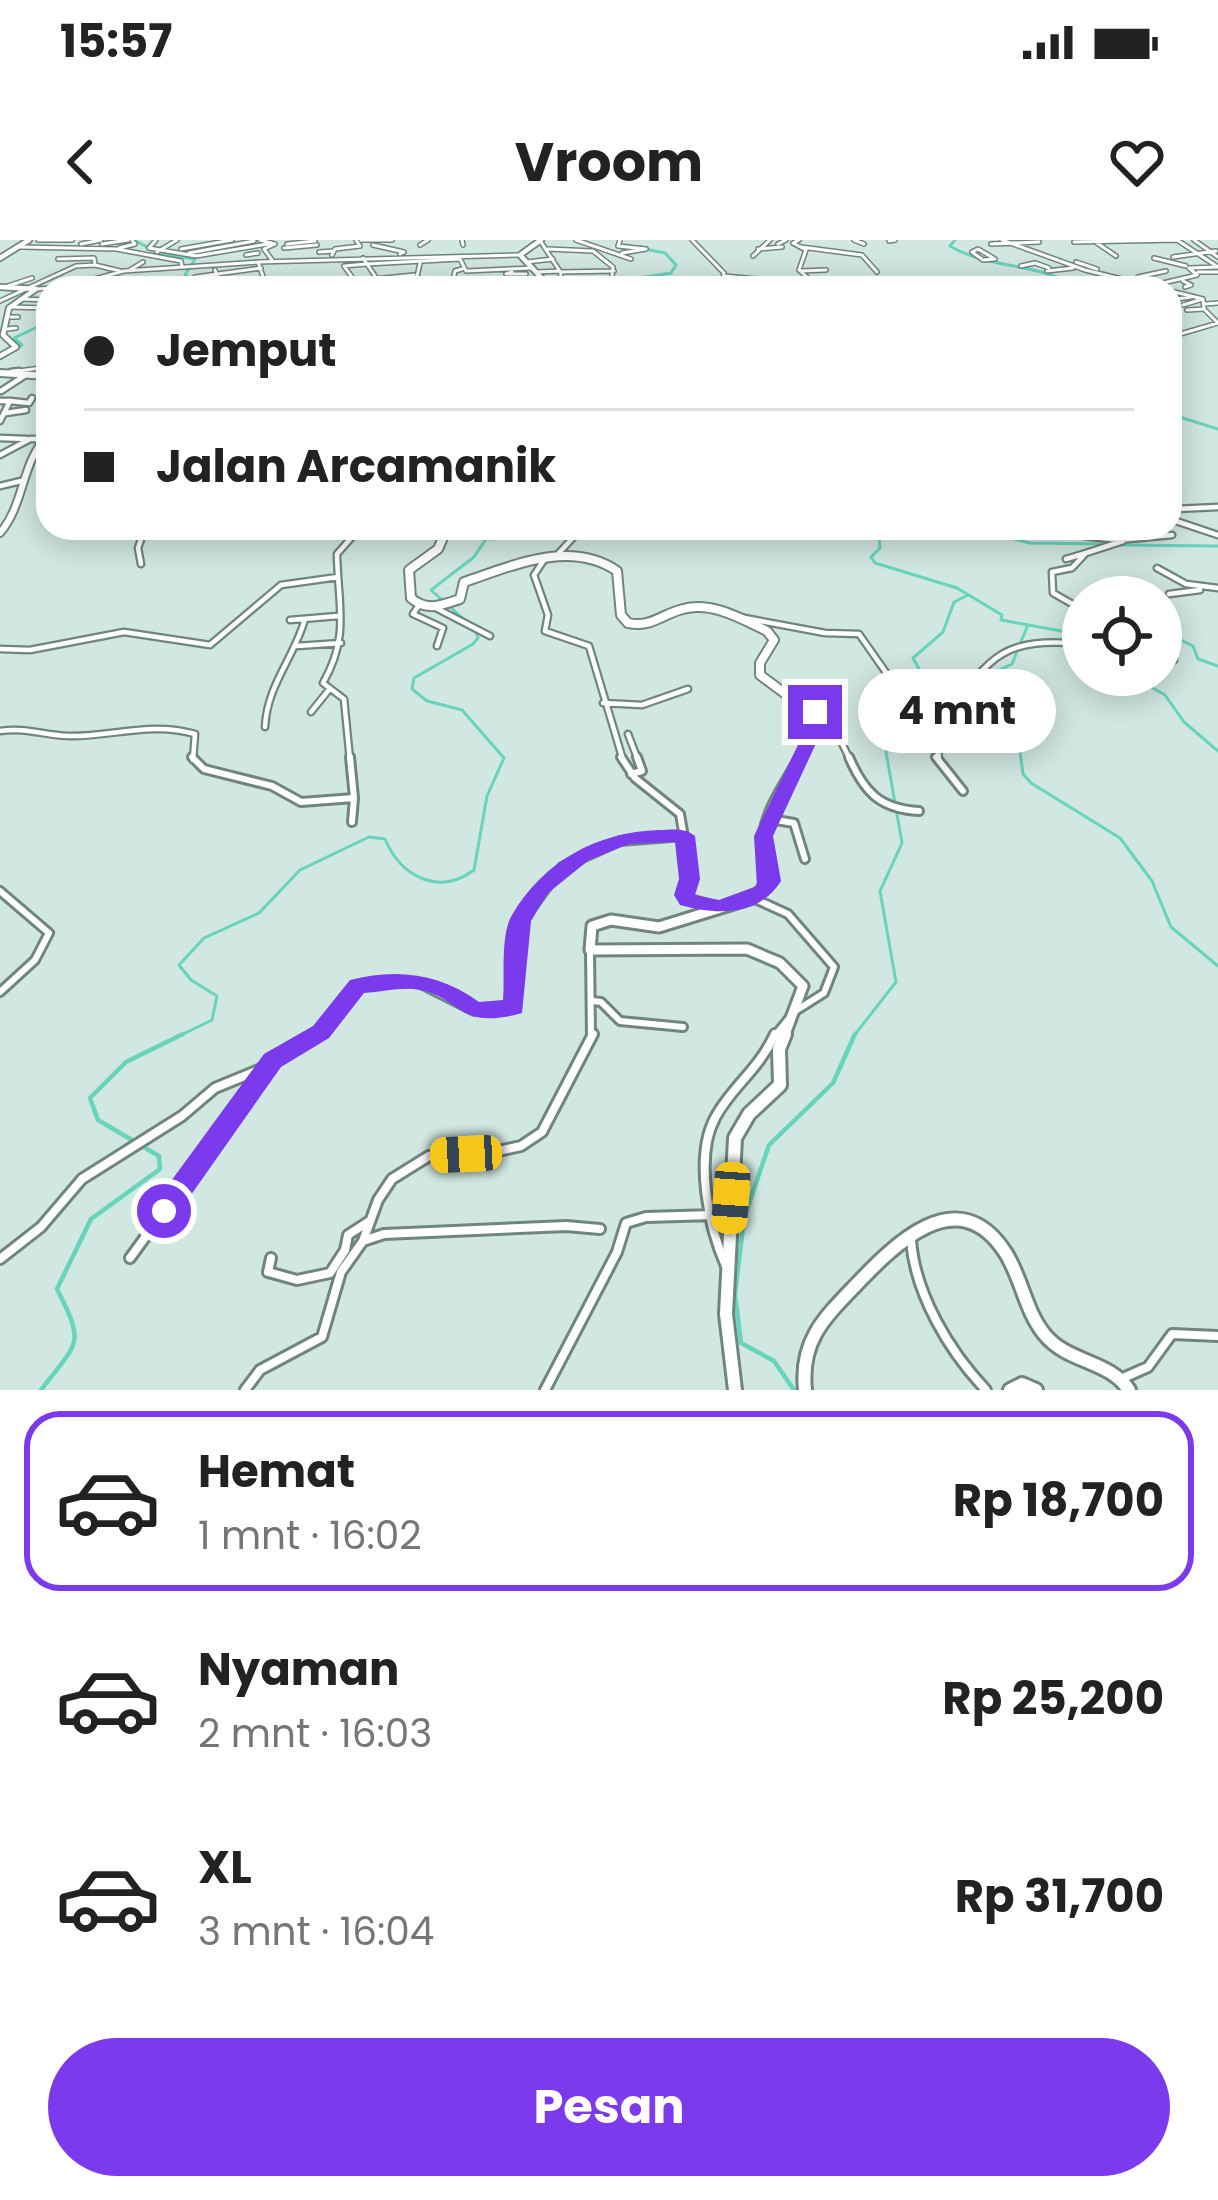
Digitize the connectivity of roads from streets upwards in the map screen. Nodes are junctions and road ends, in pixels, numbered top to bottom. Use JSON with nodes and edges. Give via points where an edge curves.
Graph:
{"nodes":[{"id":1,"x":38,"y":240,"type":"edge"},
{"id":2,"x":101,"y":240,"type":"edge"},
{"id":3,"x":130,"y":240,"type":"edge"},
{"id":4,"x":156,"y":240,"type":"edge"},
{"id":5,"x":177,"y":240,"type":"edge"},
{"id":6,"x":199,"y":240,"type":"edge"},
{"id":7,"x":257,"y":240,"type":"edge"},
{"id":8,"x":392,"y":240,"type":"edge"},
{"id":9,"x":428,"y":240,"type":"edge"},
{"id":10,"x":576,"y":240,"type":"edge"},
{"id":11,"x":620,"y":240,"type":"edge"},
{"id":12,"x":692,"y":240,"type":"edge"},
{"id":13,"x":770,"y":240,"type":"edge"},
{"id":14,"x":786,"y":240,"type":"edge"},
{"id":15,"x":799,"y":240,"type":"edge"},
{"id":16,"x":854,"y":240,"type":"edge"},
{"id":17,"x":1003,"y":240,"type":"edge"},
{"id":18,"x":1025,"y":240,"type":"edge"},
{"id":19,"x":1111,"y":240,"type":"edge"},
{"id":20,"x":1194,"y":240,"type":"edge"},
{"id":21,"x":1209,"y":240,"type":"edge"},
{"id":22,"x":219,"y":241,"type":"edge"},
{"id":23,"x":360,"y":241,"type":"edge"},
{"id":24,"x":542,"y":241,"type":"edge"},
{"id":25,"x":1179,"y":241,"type":"edge"},
{"id":26,"x":330,"y":242,"type":"edge"},
{"id":27,"x":343,"y":242,"type":"edge"},
{"id":28,"x":1074,"y":242,"type":"edge"},
{"id":29,"x":230,"y":243,"type":"edge"},
{"id":30,"x":1039,"y":243,"type":"edge"},
{"id":31,"x":1123,"y":243,"type":"edge"},
{"id":32,"x":24,"y":244,"type":"edge"},
{"id":33,"x":206,"y":244,"type":"junction"},
{"id":34,"x":268,"y":244,"type":"dead end"},
{"id":35,"x":316,"y":244,"type":"edge"},
{"id":36,"x":864,"y":244,"type":"dead end"},
{"id":37,"x":991,"y":244,"type":"dead end"},
{"id":38,"x":373,"y":245,"type":"dead end"},
{"id":39,"x":421,"y":245,"type":"dead end"},
{"id":40,"x":1097,"y":245,"type":"junction"},
{"id":41,"x":66,"y":246,"type":"edge"},
{"id":42,"x":91,"y":246,"type":"junction"},
{"id":43,"x":285,"y":246,"type":"dead end"},
{"id":44,"x":1018,"y":246,"type":"junction"},
{"id":45,"x":1154,"y":246,"type":"dead end"},
{"id":46,"x":142,"y":247,"type":"dead end"},
{"id":47,"x":760,"y":247,"type":"junction"},
{"id":48,"x":779,"y":247,"type":"junction"},
{"id":49,"x":801,"y":247,"type":"junction"},
{"id":50,"x":1088,"y":247,"type":"dead end"},
{"id":51,"x":348,"y":248,"type":"junction"},
{"id":52,"x":1045,"y":248,"type":"dead end"},
{"id":53,"x":116,"y":249,"type":"junction"},
{"id":54,"x":181,"y":249,"type":"junction"},
{"id":55,"x":548,"y":249,"type":"junction"},
{"id":56,"x":771,"y":249,"type":"dead end"},
{"id":57,"x":972,"y":249,"type":"dead end"},
{"id":58,"x":235,"y":250,"type":"junction"},
{"id":59,"x":1214,"y":250,"type":"edge"},
{"id":60,"x":41,"y":251,"type":"dead end"},
{"id":61,"x":125,"y":252,"type":"junction"},
{"id":62,"x":334,"y":252,"type":"junction"},
{"id":63,"x":1036,"y":252,"type":"junction"},
{"id":64,"x":157,"y":253,"type":"junction"},
{"id":65,"x":622,"y":253,"type":"junction"},
{"id":66,"x":1197,"y":253,"type":"junction"},
{"id":67,"x":149,"y":254,"type":"junction"},
{"id":68,"x":172,"y":255,"type":"junction"},
{"id":69,"x":246,"y":255,"type":"dead end"},
{"id":70,"x":397,"y":255,"type":"junction"},
{"id":71,"x":519,"y":255,"type":"junction"},
{"id":72,"x":1184,"y":255,"type":"junction"},
{"id":73,"x":754,"y":256,"type":"dead end"},
{"id":74,"x":1024,"y":256,"type":"dead end"},
{"id":75,"x":1117,"y":256,"type":"dead end"},
{"id":76,"x":1218,"y":257,"type":"edge"},
{"id":77,"x":262,"y":258,"type":"junction"},
{"id":78,"x":363,"y":258,"type":"junction"},
{"id":79,"x":1154,"y":258,"type":"dead end"},
{"id":80,"x":58,"y":259,"type":"junction"},
{"id":81,"x":316,"y":259,"type":"junction"},
{"id":82,"x":631,"y":259,"type":"dead end"},
{"id":83,"x":1,"y":260,"type":"edge"},
{"id":84,"x":272,"y":260,"type":"junction"},
{"id":85,"x":553,"y":260,"type":"junction"},
{"id":86,"x":142,"y":262,"type":"dead end"},
{"id":87,"x":1076,"y":262,"type":"dead end"},
{"id":88,"x":51,"y":263,"type":"dead end"},
{"id":89,"x":95,"y":265,"type":"junction"},
{"id":90,"x":368,"y":265,"type":"junction"},
{"id":91,"x":1021,"y":266,"type":"dead end"},
{"id":92,"x":1187,"y":267,"type":"junction"},
{"id":93,"x":185,"y":268,"type":"junction"},
{"id":94,"x":261,"y":268,"type":"junction"},
{"id":95,"x":1080,"y":268,"type":"junction"},
{"id":96,"x":1203,"y":268,"type":"junction"},
{"id":97,"x":529,"y":269,"type":"junction"},
{"id":98,"x":1218,"y":269,"type":"edge"},
{"id":99,"x":217,"y":270,"type":"junction"},
{"id":100,"x":459,"y":270,"type":"junction"},
{"id":101,"x":826,"y":270,"type":"dead end"},
{"id":102,"x":371,"y":271,"type":"junction"},
{"id":103,"x":1166,"y":271,"type":"dead end"},
{"id":104,"x":127,"y":272,"type":"junction"},
{"id":105,"x":202,"y":272,"type":"dead end"},
{"id":106,"x":560,"y":272,"type":"junction"},
{"id":107,"x":800,"y":272,"type":"junction"},
{"id":108,"x":877,"y":272,"type":"dead end"},
{"id":109,"x":1143,"y":272,"type":"dead end"},
{"id":110,"x":1196,"y":272,"type":"junction"},
{"id":111,"x":350,"y":273,"type":"junction"},
{"id":112,"x":1150,"y":274,"type":"junction"},
{"id":113,"x":416,"y":275,"type":"joint"},
{"id":114,"x":62,"y":276,"type":"edge"},
{"id":115,"x":118,"y":276,"type":"edge"},
{"id":116,"x":198,"y":276,"type":"edge"},
{"id":117,"x":214,"y":276,"type":"edge"},
{"id":118,"x":263,"y":276,"type":"edge"},
{"id":119,"x":352,"y":276,"type":"edge"},
{"id":120,"x":375,"y":276,"type":"edge"},
{"id":121,"x":403,"y":276,"type":"edge"},
{"id":122,"x":455,"y":276,"type":"edge"},
{"id":123,"x":539,"y":276,"type":"edge"},
{"id":124,"x":559,"y":276,"type":"edge"},
{"id":125,"x":725,"y":276,"type":"edge"},
{"id":126,"x":805,"y":276,"type":"edge"},
{"id":127,"x":1107,"y":276,"type":"edge"},
{"id":128,"x":1118,"y":276,"type":"edge"},
{"id":129,"x":1142,"y":276,"type":"edge"},
{"id":130,"x":32,"y":278,"type":"dead end"},
{"id":131,"x":1182,"y":279,"type":"edge"},
{"id":132,"x":1182,"y":281,"type":"edge"},
{"id":133,"x":36,"y":286,"type":"edge"},
{"id":134,"x":4,"y":287,"type":"edge"},
{"id":135,"x":1185,"y":287,"type":"dead end"},
{"id":136,"x":32,"y":288,"type":"junction"},
{"id":137,"x":36,"y":288,"type":"edge"},
{"id":138,"x":1182,"y":294,"type":"edge"},
{"id":139,"x":1182,"y":297,"type":"edge"},
{"id":140,"x":20,"y":299,"type":"junction"},
{"id":141,"x":0,"y":301,"type":"edge"},
{"id":142,"x":36,"y":303,"type":"edge"},
{"id":143,"x":1203,"y":303,"type":"junction"},
{"id":144,"x":1218,"y":303,"type":"edge"},
{"id":145,"x":36,"y":306,"type":"edge"},
{"id":146,"x":10,"y":307,"type":"junction"},
{"id":147,"x":7,"y":326,"type":"edge"},
{"id":148,"x":16,"y":328,"type":"dead end"},
{"id":149,"x":1182,"y":334,"type":"edge"},
{"id":150,"x":0,"y":354,"type":"edge"},
{"id":151,"x":36,"y":371,"type":"edge"},
{"id":152,"x":11,"y":372,"type":"junction"},
{"id":153,"x":0,"y":373,"type":"edge"},
{"id":154,"x":36,"y":373,"type":"edge"},
{"id":155,"x":27,"y":375,"type":"junction"},
{"id":156,"x":0,"y":391,"type":"edge"},
{"id":157,"x":32,"y":398,"type":"dead end"},
{"id":158,"x":0,"y":401,"type":"edge"},
{"id":159,"x":10,"y":401,"type":"junction"},
{"id":160,"x":26,"y":410,"type":"dead end"},
{"id":161,"x":5,"y":413,"type":"junction"},
{"id":162,"x":0,"y":421,"type":"edge"},
{"id":163,"x":0,"y":438,"type":"edge"},
{"id":164,"x":36,"y":438,"type":"edge"},
{"id":165,"x":30,"y":439,"type":"junction"},
{"id":166,"x":36,"y":452,"type":"edge"},
{"id":167,"x":1,"y":454,"type":"edge"},
{"id":168,"x":21,"y":481,"type":"junction"},
{"id":169,"x":0,"y":486,"type":"edge"},
{"id":170,"x":1218,"y":507,"type":"edge"},
{"id":171,"x":1182,"y":508,"type":"edge"},
{"id":172,"x":1182,"y":522,"type":"edge"},
{"id":173,"x":0,"y":533,"type":"edge"},
{"id":174,"x":1218,"y":535,"type":"edge"},
{"id":175,"x":141,"y":540,"type":"edge"},
{"id":176,"x":350,"y":540,"type":"edge"},
{"id":177,"x":442,"y":540,"type":"edge"},
{"id":178,"x":569,"y":540,"type":"edge"},
{"id":179,"x":1126,"y":540,"type":"edge"},
{"id":180,"x":1086,"y":553,"type":"junction"},
{"id":181,"x":549,"y":559,"type":"junction"},
{"id":182,"x":1066,"y":559,"type":"dead end"},
{"id":183,"x":141,"y":564,"type":"dead end"},
{"id":184,"x":1157,"y":568,"type":"dead end"},
{"id":185,"x":338,"y":577,"type":"junction"},
{"id":186,"x":1218,"y":588,"type":"edge"},
{"id":187,"x":1200,"y":590,"type":"junction"},
{"id":188,"x":1182,"y":592,"type":"edge"},
{"id":189,"x":1062,"y":598,"type":"edge"},
{"id":190,"x":419,"y":605,"type":"junction"},
{"id":191,"x":434,"y":608,"type":"junction"},
{"id":192,"x":338,"y":616,"type":"junction"},
{"id":193,"x":732,"y":616,"type":"junction"},
{"id":194,"x":305,"y":619,"type":"junction"},
{"id":195,"x":290,"y":620,"type":"dead end"},
{"id":196,"x":490,"y":636,"type":"dead end"},
{"id":197,"x":1062,"y":642,"type":"edge"},
{"id":198,"x":341,"y":643,"type":"junction"},
{"id":199,"x":296,"y":646,"type":"junction"},
{"id":200,"x":437,"y":646,"type":"dead end"},
{"id":201,"x":0,"y":649,"type":"edge"},
{"id":202,"x":688,"y":689,"type":"dead end"},
{"id":203,"x":328,"y":691,"type":"junction"},
{"id":204,"x":603,"y":703,"type":"junction"},
{"id":205,"x":806,"y":706,"type":"junction"},
{"id":206,"x":311,"y":712,"type":"dead end"},
{"id":207,"x":952,"y":712,"type":"junction"},
{"id":208,"x":266,"y":727,"type":"dead end"},
{"id":209,"x":0,"y":731,"type":"edge"},
{"id":210,"x":628,"y":734,"type":"dead end"},
{"id":211,"x":631,"y":774,"type":"junction"},
{"id":212,"x":963,"y":791,"type":"dead end"},
{"id":213,"x":354,"y":797,"type":"junction"},
{"id":214,"x":919,"y":811,"type":"dead end"},
{"id":215,"x":770,"y":819,"type":"junction"},
{"id":216,"x":352,"y":822,"type":"dead end"},
{"id":217,"x":685,"y":836,"type":"junction"},
{"id":218,"x":805,"y":859,"type":"dead end"},
{"id":219,"x":0,"y":891,"type":"edge"},
{"id":220,"x":753,"y":898,"type":"junction"},
{"id":221,"x":721,"y":908,"type":"junction"},
{"id":222,"x":590,"y":950,"type":"junction"},
{"id":223,"x":0,"y":992,"type":"edge"},
{"id":224,"x":593,"y":1001,"type":"junction"},
{"id":225,"x":796,"y":1012,"type":"junction"},
{"id":226,"x":683,"y":1027,"type":"dead end"},
{"id":227,"x":272,"y":1060,"type":"junction"},
{"id":228,"x":712,"y":1215,"type":"junction"},
{"id":229,"x":371,"y":1220,"type":"junction"},
{"id":230,"x":600,"y":1229,"type":"dead end"},
{"id":231,"x":908,"y":1231,"type":"junction"},
{"id":232,"x":363,"y":1241,"type":"junction"},
{"id":233,"x":130,"y":1258,"type":"dead end"},
{"id":234,"x":271,"y":1258,"type":"dead end"},
{"id":235,"x":0,"y":1259,"type":"edge"},
{"id":236,"x":729,"y":1268,"type":"junction"},
{"id":237,"x":1218,"y":1336,"type":"edge"},
{"id":238,"x":1126,"y":1384,"type":"edge"},
{"id":239,"x":245,"y":1390,"type":"edge"},
{"id":240,"x":545,"y":1390,"type":"edge"},
{"id":241,"x":735,"y":1390,"type":"edge"},
{"id":242,"x":805,"y":1390,"type":"edge"},
{"id":243,"x":986,"y":1390,"type":"edge"},
{"id":244,"x":1010,"y":1390,"type":"edge"},
{"id":245,"x":1036,"y":1390,"type":"edge"}],
"edges":[{"from":1,"to":41,"type":"street"},
{"from":2,"to":41,"type":"street"},
{"from":3,"to":42,"type":"street"},
{"from":3,"to":53,"type":"street","via":[[136,243]]},
{"from":4,"to":64,"type":"street","via":[[149,248]]},
{"from":5,"to":64,"type":"street"},
{"from":6,"to":33,"type":"street"},
{"from":6,"to":54,"type":"street"},
{"from":7,"to":29,"type":"street"},
{"from":7,"to":77,"type":"street","via":[[275,245]]},
{"from":8,"to":23,"type":"street"},
{"from":9,"to":39,"type":"street"},
{"from":10,"to":65,"type":"street"},
{"from":11,"to":65,"type":"street","via":[[618,246],[646,249]]},
{"from":12,"to":125,"type":"street"},
{"from":13,"to":47,"type":"street"},
{"from":14,"to":48,"type":"street"},
{"from":15,"to":49,"type":"street","via":[[793,243]]},
{"from":16,"to":36,"type":"street"},
{"from":17,"to":44,"type":"street"},
{"from":18,"to":44,"type":"street"},
{"from":19,"to":31,"type":"street"},
{"from":20,"to":59,"type":"street"},
{"from":21,"to":59,"type":"street"},
{"from":22,"to":29,"type":"street"},
{"from":22,"to":33,"type":"street"},
{"from":23,"to":51,"type":"street"},
{"from":24,"to":55,"type":"street"},
{"from":24,"to":71,"type":"street"},
{"from":25,"to":31,"type":"street"},
{"from":25,"to":45,"type":"street"},
{"from":25,"to":66,"type":"street"},
{"from":26,"to":62,"type":"street"},
{"from":27,"to":51,"type":"street"},
{"from":28,"to":40,"type":"street"},
{"from":29,"to":58,"type":"street"},
{"from":29,"to":68,"type":"street"},
{"from":30,"to":44,"type":"street"},
{"from":31,"to":40,"type":"street"},
{"from":32,"to":41,"type":"street"},
{"from":32,"to":41,"type":"street"},
{"from":32,"to":83,"type":"street"},
{"from":33,"to":54,"type":"street"},
{"from":34,"to":58,"type":"street"},
{"from":35,"to":43,"type":"street"},
{"from":35,"to":62,"type":"street"},
{"from":35,"to":81,"type":"street"},
{"from":37,"to":44,"type":"street"},
{"from":38,"to":70,"type":"street","via":[[404,252]]},
{"from":40,"to":50,"type":"street"},
{"from":40,"to":75,"type":"street"},
{"from":41,"to":42,"type":"street"},
{"from":41,"to":60,"type":"street"},
{"from":41,"to":80,"type":"street"},
{"from":42,"to":53,"type":"street"},
{"from":44,"to":57,"type":"street"},
{"from":44,"to":63,"type":"street"},
{"from":46,"to":61,"type":"street"},
{"from":47,"to":48,"type":"street"},
{"from":47,"to":73,"type":"street"},
{"from":48,"to":56,"type":"street"},
{"from":49,"to":107,"type":"street"},
{"from":49,"to":108,"type":"street","via":[[833,246],[838,255],[863,256]]},
{"from":51,"to":62,"type":"street"},
{"from":52,"to":63,"type":"street"},
{"from":53,"to":61,"type":"street"},
{"from":54,"to":68,"type":"street"},
{"from":55,"to":85,"type":"street"},
{"from":55,"to":106,"type":"street","via":[[596,252],[613,273]]},
{"from":58,"to":68,"type":"street"},
{"from":59,"to":66,"type":"street"},
{"from":59,"to":76,"type":"street"},
{"from":61,"to":67,"type":"street"},
{"from":63,"to":74,"type":"street"},
{"from":63,"to":95,"type":"street"},
{"from":64,"to":67,"type":"street"},
{"from":64,"to":68,"type":"street"},
{"from":65,"to":82,"type":"street"},
{"from":66,"to":72,"type":"street"},
{"from":66,"to":98,"type":"street"},
{"from":67,"to":93,"type":"street"},
{"from":69,"to":77,"type":"street"},
{"from":70,"to":71,"type":"street"},
{"from":70,"to":78,"type":"street"},
{"from":71,"to":97,"type":"street"},
{"from":72,"to":92,"type":"street","via":[[1173,256]]},
{"from":72,"to":96,"type":"street"},
{"from":77,"to":84,"type":"street"},
{"from":77,"to":84,"type":"street"},
{"from":77,"to":94,"type":"street"},
{"from":77,"to":99,"type":"street"},
{"from":78,"to":81,"type":"street"},
{"from":78,"to":90,"type":"street"},
{"from":79,"to":92,"type":"street"},
{"from":80,"to":88,"type":"street"},
{"from":80,"to":89,"type":"street","via":[[94,258]]},
{"from":81,"to":84,"type":"street"},
{"from":85,"to":97,"type":"street"},
{"from":85,"to":106,"type":"street"},
{"from":86,"to":104,"type":"street"},
{"from":87,"to":128,"type":"street"},
{"from":89,"to":104,"type":"street"},
{"from":89,"to":114,"type":"street"},
{"from":90,"to":100,"type":"street","via":[[460,257]]},
{"from":90,"to":102,"type":"street"},
{"from":90,"to":111,"type":"street","via":[[344,266]]},
{"from":91,"to":95,"type":"street"},
{"from":92,"to":96,"type":"street"},
{"from":92,"to":110,"type":"street"},
{"from":93,"to":99,"type":"street"},
{"from":93,"to":104,"type":"street"},
{"from":94,"to":99,"type":"street","via":[[234,276]]},
{"from":94,"to":118,"type":"street"},
{"from":95,"to":127,"type":"street"},
{"from":96,"to":98,"type":"street"},
{"from":97,"to":100,"type":"street"},
{"from":97,"to":106,"type":"street"},
{"from":97,"to":123,"type":"street"},
{"from":98,"to":110,"type":"street"},
{"from":99,"to":105,"type":"street"},
{"from":99,"to":116,"type":"street"},
{"from":99,"to":117,"type":"street"},
{"from":100,"to":113,"type":"street","via":[[455,263],[421,263]]},
{"from":100,"to":122,"type":"street"},
{"from":101,"to":107,"type":"street"},
{"from":102,"to":111,"type":"street"},
{"from":102,"to":120,"type":"street"},
{"from":103,"to":112,"type":"street"},
{"from":104,"to":115,"type":"street"},
{"from":106,"to":124,"type":"street"},
{"from":107,"to":126,"type":"street"},
{"from":109,"to":112,"type":"street"},
{"from":110,"to":131,"type":"street"},
{"from":111,"to":119,"type":"street"},
{"from":112,"to":129,"type":"street"},
{"from":113,"to":121,"type":"street"},
{"from":130,"to":134,"type":"street"},
{"from":132,"to":135,"type":"street","via":[[1191,285]]},
{"from":133,"to":136,"type":"street"},
{"from":134,"to":136,"type":"street"},
{"from":136,"to":137,"type":"street"},
{"from":136,"to":140,"type":"street"},
{"from":136,"to":141,"type":"street"},
{"from":138,"to":143,"type":"street"},
{"from":139,"to":143,"type":"street"},
{"from":140,"to":142,"type":"street"},
{"from":140,"to":146,"type":"street"},
{"from":143,"to":143,"type":"street","via":[[1185,308]]},
{"from":143,"to":144,"type":"street"},
{"from":143,"to":149,"type":"street","via":[[1218,323]]},
{"from":145,"to":146,"type":"street"},
{"from":146,"to":147,"type":"street"},
{"from":147,"to":148,"type":"street"},
{"from":147,"to":150,"type":"street","via":[[14,349]]},
{"from":151,"to":152,"type":"street"},
{"from":152,"to":153,"type":"street"},
{"from":152,"to":155,"type":"street"},
{"from":154,"to":155,"type":"street"},
{"from":155,"to":156,"type":"street"},
{"from":157,"to":159,"type":"street"},
{"from":158,"to":159,"type":"street"},
{"from":159,"to":161,"type":"street"},
{"from":160,"to":161,"type":"street"},
{"from":161,"to":162,"type":"street"},
{"from":163,"to":165,"type":"street"},
{"from":164,"to":165,"type":"street"},
{"from":165,"to":167,"type":"street"},
{"from":166,"to":168,"type":"street"},
{"from":168,"to":169,"type":"street"},
{"from":168,"to":173,"type":"street"},
{"from":170,"to":171,"type":"street"},
{"from":172,"to":174,"type":"street"},
{"from":175,"to":183,"type":"street"},
{"from":176,"to":185,"type":"street","via":[[338,554]]},
{"from":177,"to":190,"type":"street","via":[[409,570]]},
{"from":178,"to":181,"type":"street"},
{"from":179,"to":180,"type":"street"},
{"from":180,"to":182,"type":"street"},
{"from":180,"to":189,"type":"street","via":[[1052,575],[1053,593]]},
{"from":181,"to":191,"type":"street","via":[[464,582],[460,599]]},
{"from":181,"to":193,"type":"street","via":[[592,557],[613,567],[621,615],[635,626],[688,608]]},
{"from":181,"to":204,"type":"street","via":[[533,575],[548,615],[545,631],[590,647]]},
{"from":184,"to":187,"type":"street"},
{"from":185,"to":192,"type":"street"},
{"from":185,"to":201,"type":"street","via":[[281,584],[216,644],[127,632]]},
{"from":186,"to":187,"type":"street"},
{"from":187,"to":188,"type":"street"},
{"from":190,"to":191,"type":"street"},
{"from":190,"to":200,"type":"street","via":[[412,614],[443,628]]},
{"from":191,"to":196,"type":"street"},
{"from":192,"to":194,"type":"street"},
{"from":192,"to":198,"type":"street"},
{"from":193,"to":205,"type":"street","via":[[772,634],[760,675]]},
{"from":193,"to":207,"type":"street","via":[[859,634],[918,716],[940,720]]},
{"from":194,"to":195,"type":"street"},
{"from":194,"to":199,"type":"street"},
{"from":197,"to":207,"type":"street","via":[[1008,644]]},
{"from":198,"to":199,"type":"street"},
{"from":198,"to":203,"type":"street","via":[[323,680]]},
{"from":199,"to":208,"type":"street","via":[[266,704]]},
{"from":202,"to":204,"type":"street","via":[[642,705]]},
{"from":203,"to":206,"type":"street"},
{"from":203,"to":213,"type":"street","via":[[347,709]]},
{"from":204,"to":211,"type":"street"},
{"from":205,"to":214,"type":"street","via":[[830,720],[850,769],[882,806]]},
{"from":205,"to":215,"type":"street","via":[[818,722]]},
{"from":207,"to":212,"type":"street","via":[[956,721],[935,755]]},
{"from":209,"to":213,"type":"street","via":[[30,726],[75,735],[162,724],[195,734],[193,759],[204,770],[308,804]]},
{"from":210,"to":211,"type":"street","via":[[642,770]]},
{"from":211,"to":217,"type":"street","via":[[676,808]]},
{"from":213,"to":216,"type":"street"},
{"from":215,"to":218,"type":"street","via":[[794,823]]},
{"from":215,"to":220,"type":"street","via":[[763,842],[770,881]]},
{"from":217,"to":221,"type":"street","via":[[684,897]]},
{"from":217,"to":227,"type":"street","via":[[605,844],[538,890],[516,932],[514,1007],[474,1011],[416,981],[364,983],[321,1032]]},
{"from":219,"to":223,"type":"street","via":[[49,932],[35,960]]},
{"from":220,"to":221,"type":"street"},
{"from":220,"to":225,"type":"street","via":[[788,914],[834,968],[824,993]]},
{"from":221,"to":222,"type":"street","via":[[651,928],[601,921],[590,929]]},
{"from":222,"to":224,"type":"street"},
{"from":222,"to":225,"type":"street","via":[[747,949],[800,980]]},
{"from":224,"to":226,"type":"street","via":[[617,1020]]},
{"from":224,"to":229,"type":"street","via":[[593,1034],[542,1132],[520,1146],[429,1156],[407,1166]]},
{"from":225,"to":228,"type":"street","via":[[714,1120],[707,1166]]},
{"from":225,"to":236,"type":"street","via":[[779,1049],[780,1085],[735,1138]]},
{"from":227,"to":233,"type":"street"},
{"from":227,"to":235,"type":"street","via":[[210,1091],[82,1179]]},
{"from":228,"to":236,"type":"street"},
{"from":228,"to":240,"type":"street","via":[[626,1223]]},
{"from":229,"to":232,"type":"street"},
{"from":229,"to":234,"type":"street","via":[[348,1235],[330,1273],[286,1279],[268,1272]]},
{"from":230,"to":232,"type":"street"},
{"from":231,"to":238,"type":"street","via":[[947,1220],[986,1232],[1005,1253],[1048,1341]]},
{"from":231,"to":242,"type":"street","via":[[824,1315],[806,1348]]},
{"from":231,"to":243,"type":"street","via":[[935,1313]]},
{"from":232,"to":239,"type":"street","via":[[341,1272],[322,1336],[260,1370]]},
{"from":236,"to":241,"type":"street"},
{"from":237,"to":238,"type":"street","via":[[1172,1334]]},
{"from":244,"to":245,"type":"street"}]}
